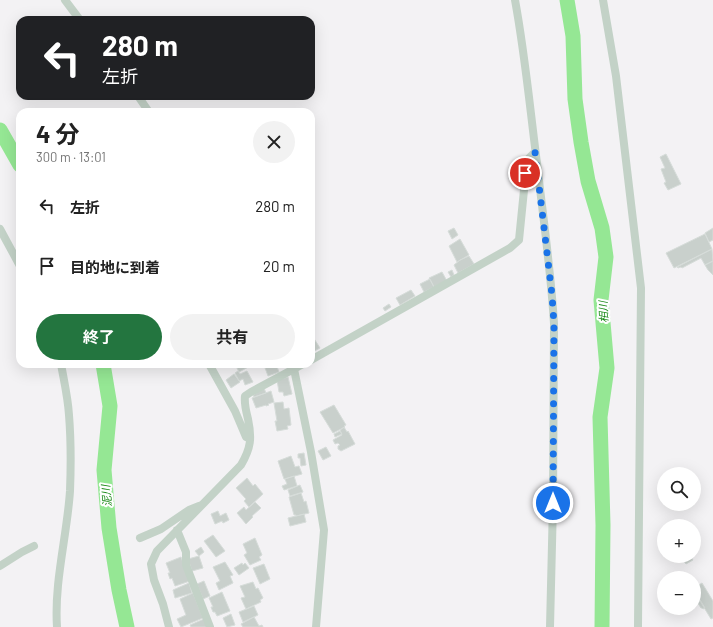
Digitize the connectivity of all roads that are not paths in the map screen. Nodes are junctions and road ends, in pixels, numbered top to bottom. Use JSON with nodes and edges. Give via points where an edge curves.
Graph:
{"nodes":[{"id":1,"x":64,"y":0,"type":"edge"},
{"id":2,"x":515,"y":0,"type":"edge"},
{"id":3,"x":603,"y":0,"type":"edge"},
{"id":4,"x":77,"y":16,"type":"edge"},
{"id":5,"x":535,"y":152,"type":"junction"},
{"id":6,"x":0,"y":229,"type":"edge"},
{"id":7,"x":16,"y":259,"type":"edge"},
{"id":8,"x":315,"y":358,"type":"edge"},
{"id":9,"x":62,"y":368,"type":"edge"},
{"id":10,"x":211,"y":368,"type":"edge"},
{"id":11,"x":294,"y":369,"type":"joint"},
{"id":12,"x":251,"y":439,"type":"junction"},
{"id":13,"x":203,"y":504,"type":"junction"},
{"id":14,"x":177,"y":530,"type":"junction"},
{"id":15,"x":140,"y":538,"type":"dead end"},
{"id":16,"x":34,"y":546,"type":"dead end"},
{"id":17,"x":0,"y":566,"type":"edge"},
{"id":18,"x":57,"y":627,"type":"edge"},
{"id":19,"x":169,"y":627,"type":"edge"},
{"id":20,"x":210,"y":627,"type":"edge"},
{"id":21,"x":316,"y":627,"type":"edge"},
{"id":22,"x":550,"y":627,"type":"edge"},
{"id":23,"x":638,"y":627,"type":"edge"}],
"edges":[{"from":1,"to":4,"type":"street"},
{"from":2,"to":5,"type":"street"},
{"from":3,"to":23,"type":"street","via":[[616,76],[641,288]]},
{"from":5,"to":8,"type":"street","via":[[527,160],[519,240],[510,248]]},
{"from":5,"to":22,"type":"street","via":[[554,324]]},
{"from":6,"to":7,"type":"street"},
{"from":9,"to":18,"type":"street","via":[[71,443],[70,491]]},
{"from":10,"to":12,"type":"street","via":[[246,437]]},
{"from":11,"to":12,"type":"street","via":[[245,396],[244,404]]},
{"from":11,"to":21,"type":"street","via":[[324,530]]},
{"from":12,"to":13,"type":"street","via":[[248,453],[241,465]]},
{"from":13,"to":14,"type":"street"},
{"from":13,"to":15,"type":"street","via":[[189,510],[161,529]]},
{"from":14,"to":19,"type":"street","via":[[157,551],[151,564]]},
{"from":14,"to":20,"type":"street","via":[[186,552],[186,565]]},
{"from":16,"to":17,"type":"street"}]}
